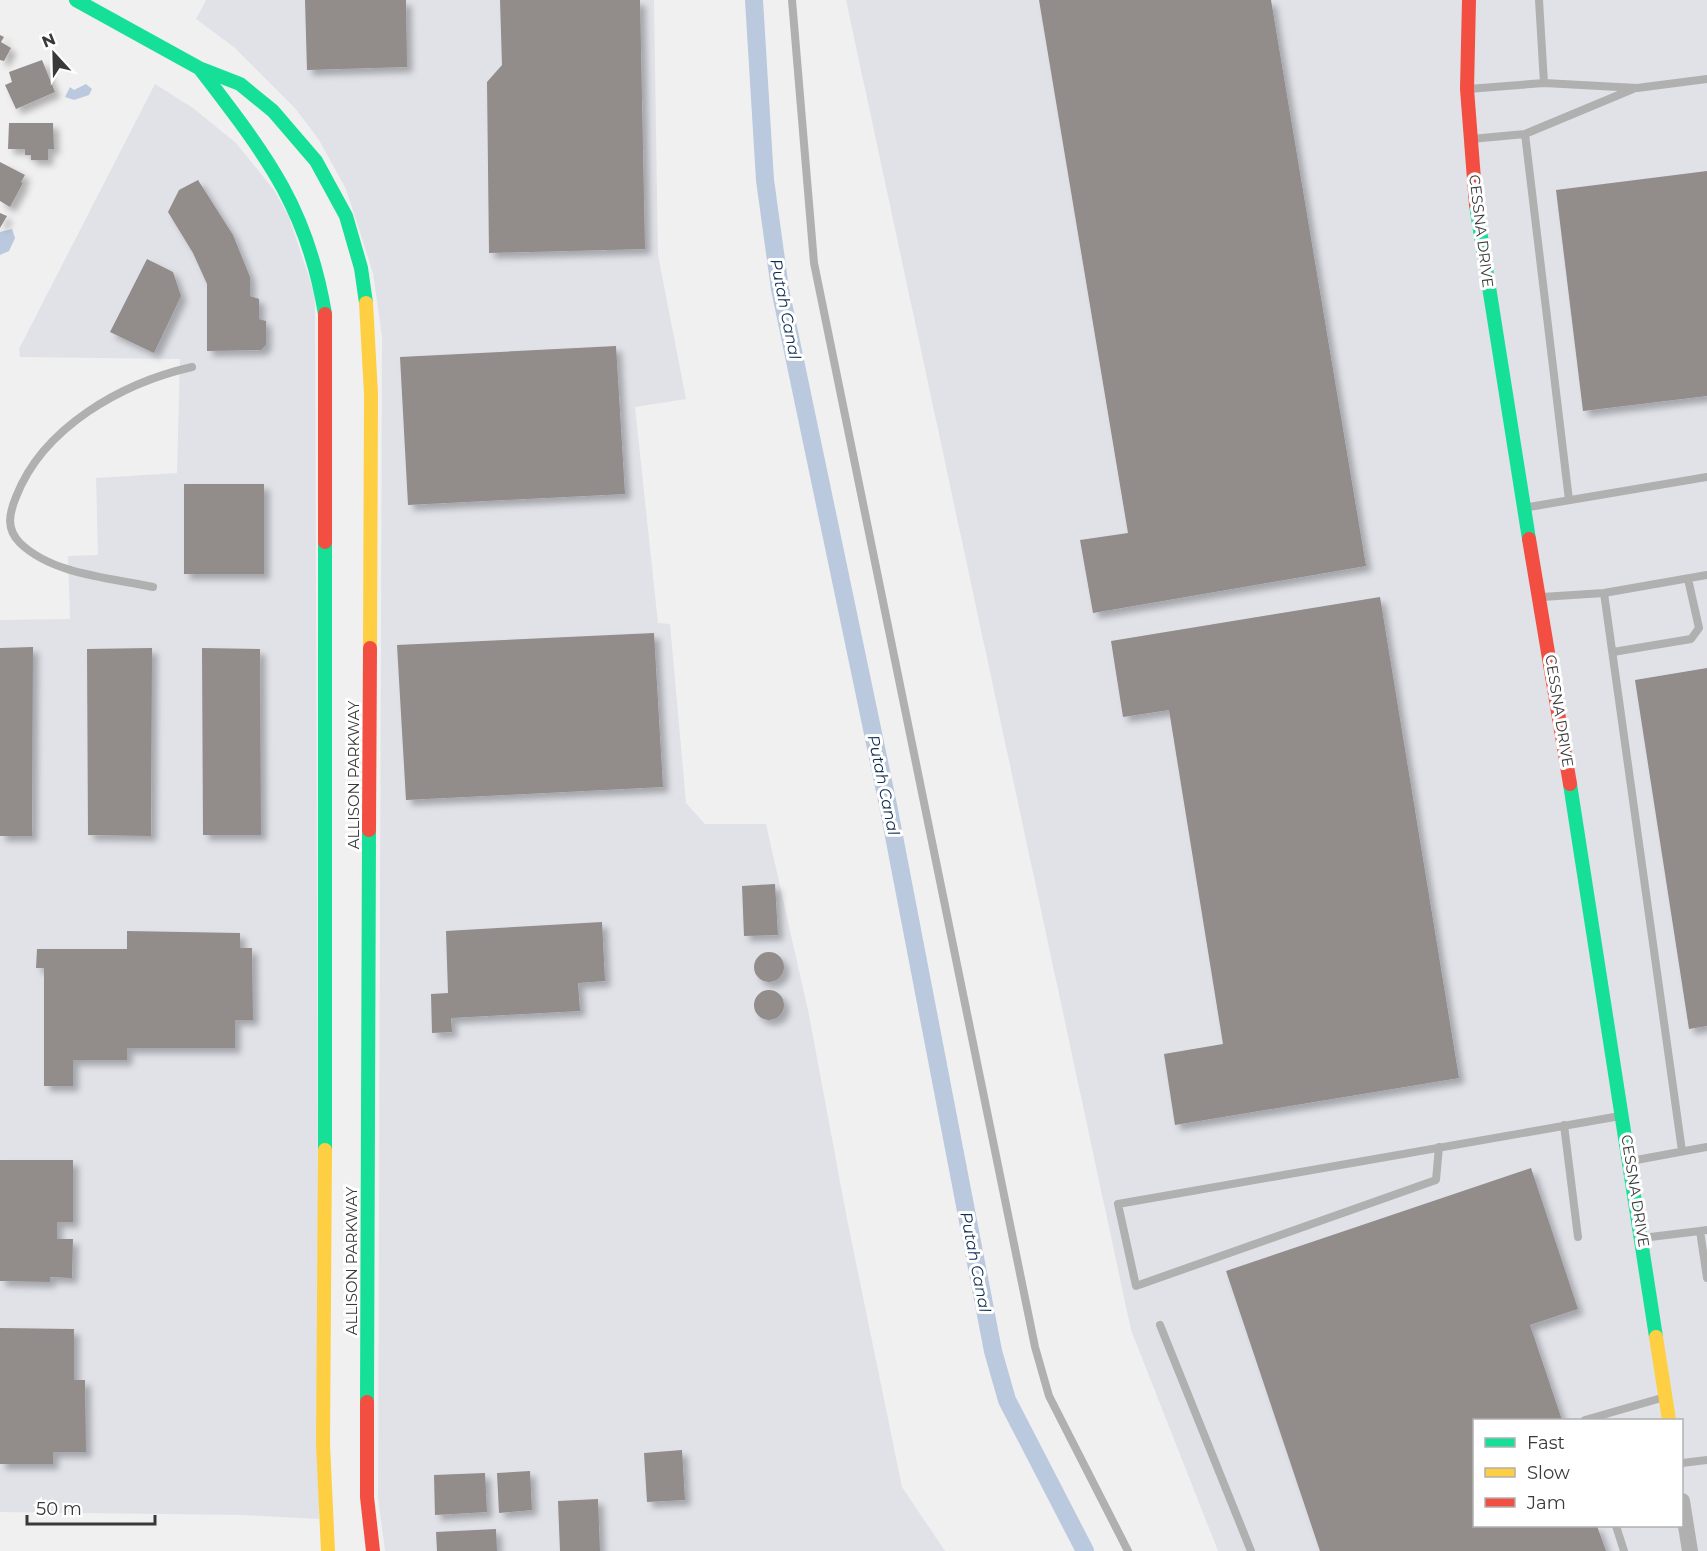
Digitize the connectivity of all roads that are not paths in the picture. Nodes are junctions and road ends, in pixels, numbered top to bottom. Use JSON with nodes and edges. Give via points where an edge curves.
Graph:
{"nodes":[{"id":1,"x":76,"y":0,"type":"edge"},
{"id":2,"x":792,"y":0,"type":"edge"},
{"id":3,"x":1469,"y":0,"type":"edge"},
{"id":4,"x":1539,"y":0,"type":"edge"},
{"id":5,"x":199,"y":68,"type":"junction"},
{"id":6,"x":1707,"y":79,"type":"edge"},
{"id":7,"x":1544,"y":83,"type":"junction"},
{"id":8,"x":1637,"y":88,"type":"junction"},
{"id":9,"x":1467,"y":89,"type":"junction"},
{"id":10,"x":1525,"y":134,"type":"junction"},
{"id":11,"x":1470,"y":139,"type":"junction"},
{"id":12,"x":192,"y":367,"type":"dead end"},
{"id":13,"x":1707,"y":477,"type":"edge"},
{"id":14,"x":1569,"y":500,"type":"junction"},
{"id":15,"x":1523,"y":508,"type":"junction"},
{"id":16,"x":1707,"y":575,"type":"edge"},
{"id":17,"x":1688,"y":579,"type":"junction"},
{"id":18,"x":153,"y":587,"type":"dead end"},
{"id":19,"x":1605,"y":593,"type":"junction"},
{"id":20,"x":1541,"y":597,"type":"junction"},
{"id":21,"x":1613,"y":651,"type":"junction"},
{"id":22,"x":1623,"y":1115,"type":"junction"},
{"id":23,"x":1564,"y":1125,"type":"junction"},
{"id":24,"x":1439,"y":1147,"type":"junction"},
{"id":25,"x":1707,"y":1147,"type":"edge"},
{"id":26,"x":1682,"y":1151,"type":"junction"},
{"id":27,"x":1630,"y":1161,"type":"junction"},
{"id":28,"x":1703,"y":1230,"type":"edge"},
{"id":29,"x":1578,"y":1237,"type":"dead end"},
{"id":30,"x":1642,"y":1238,"type":"junction"},
{"id":31,"x":1707,"y":1278,"type":"edge"},
{"id":32,"x":1160,"y":1325,"type":"dead end"},
{"id":33,"x":1666,"y":1397,"type":"junction"},
{"id":34,"x":1589,"y":1419,"type":"edge"},
{"id":35,"x":1669,"y":1419,"type":"edge"},
{"id":36,"x":1707,"y":1460,"type":"edge"},
{"id":37,"x":1683,"y":1463,"type":"edge"},
{"id":38,"x":1683,"y":1508,"type":"edge"},
{"id":39,"x":1616,"y":1527,"type":"edge"},
{"id":40,"x":328,"y":1551,"type":"edge"},
{"id":41,"x":374,"y":1551,"type":"edge"},
{"id":42,"x":1128,"y":1551,"type":"edge"},
{"id":43,"x":1251,"y":1551,"type":"edge"},
{"id":44,"x":1624,"y":1551,"type":"edge"},
{"id":45,"x":1690,"y":1551,"type":"edge"}],
"edges":[{"from":1,"to":5,"type":"street","name":"ALLISON PARKWAY"},
{"from":2,"to":42,"type":"lane","via":[[814,263],[1035,1347],[1049,1396]]},
{"from":3,"to":9,"type":"street","name":"CESSNA DRIVE"},
{"from":4,"to":7,"type":"lane"},
{"from":5,"to":40,"type":"street","name":"ALLISON PARKWAY","via":[[274,168],[317,268],[325,313],[327,921],[323,1444]]},
{"from":5,"to":41,"type":"street","name":"ALLISON PARKWAY","via":[[240,84],[273,111],[316,160],[346,216],[361,267],[369,326],[367,1497]]},
{"from":6,"to":8,"type":"lane"},
{"from":7,"to":8,"type":"lane"},
{"from":7,"to":9,"type":"lane"},
{"from":8,"to":10,"type":"lane"},
{"from":9,"to":11,"type":"street","name":"CESSNA DRIVE"},
{"from":10,"to":11,"type":"lane"},
{"from":10,"to":14,"type":"lane"},
{"from":11,"to":15,"type":"street","name":"CESSNA DRIVE","via":[[1483,255]]},
{"from":12,"to":18,"type":"lane","via":[[137,385],[62,433],[32,464],[10,517],[10,529],[19,542],[41,557],[66,567]]},
{"from":13,"to":14,"type":"lane"},
{"from":14,"to":15,"type":"lane"},
{"from":15,"to":20,"type":"street","name":"CESSNA DRIVE"},
{"from":16,"to":17,"type":"lane"},
{"from":17,"to":19,"type":"lane"},
{"from":17,"to":21,"type":"lane","via":[[1697,634],[1691,639]]},
{"from":19,"to":20,"type":"lane"},
{"from":19,"to":21,"type":"lane"},
{"from":20,"to":22,"type":"street","name":"CESSNA DRIVE"},
{"from":21,"to":26,"type":"lane"},
{"from":22,"to":23,"type":"lane"},
{"from":22,"to":27,"type":"street","name":"CESSNA DRIVE"},
{"from":23,"to":24,"type":"lane"},
{"from":23,"to":29,"type":"lane"},
{"from":24,"to":24,"type":"lane","via":[[1118,1204],[1137,1286],[1436,1180]]},
{"from":25,"to":26,"type":"lane"},
{"from":26,"to":27,"type":"lane"},
{"from":27,"to":30,"type":"street","name":"CESSNA DRIVE"},
{"from":28,"to":30,"type":"lane"},
{"from":28,"to":31,"type":"lane"},
{"from":30,"to":33,"type":"street","name":"CESSNA DRIVE"},
{"from":32,"to":43,"type":"lane"},
{"from":33,"to":34,"type":"lane"},
{"from":33,"to":35,"type":"street","name":"CESSNA DRIVE"},
{"from":36,"to":37,"type":"lane"},
{"from":38,"to":45,"type":"street"},
{"from":39,"to":44,"type":"lane"}]}
